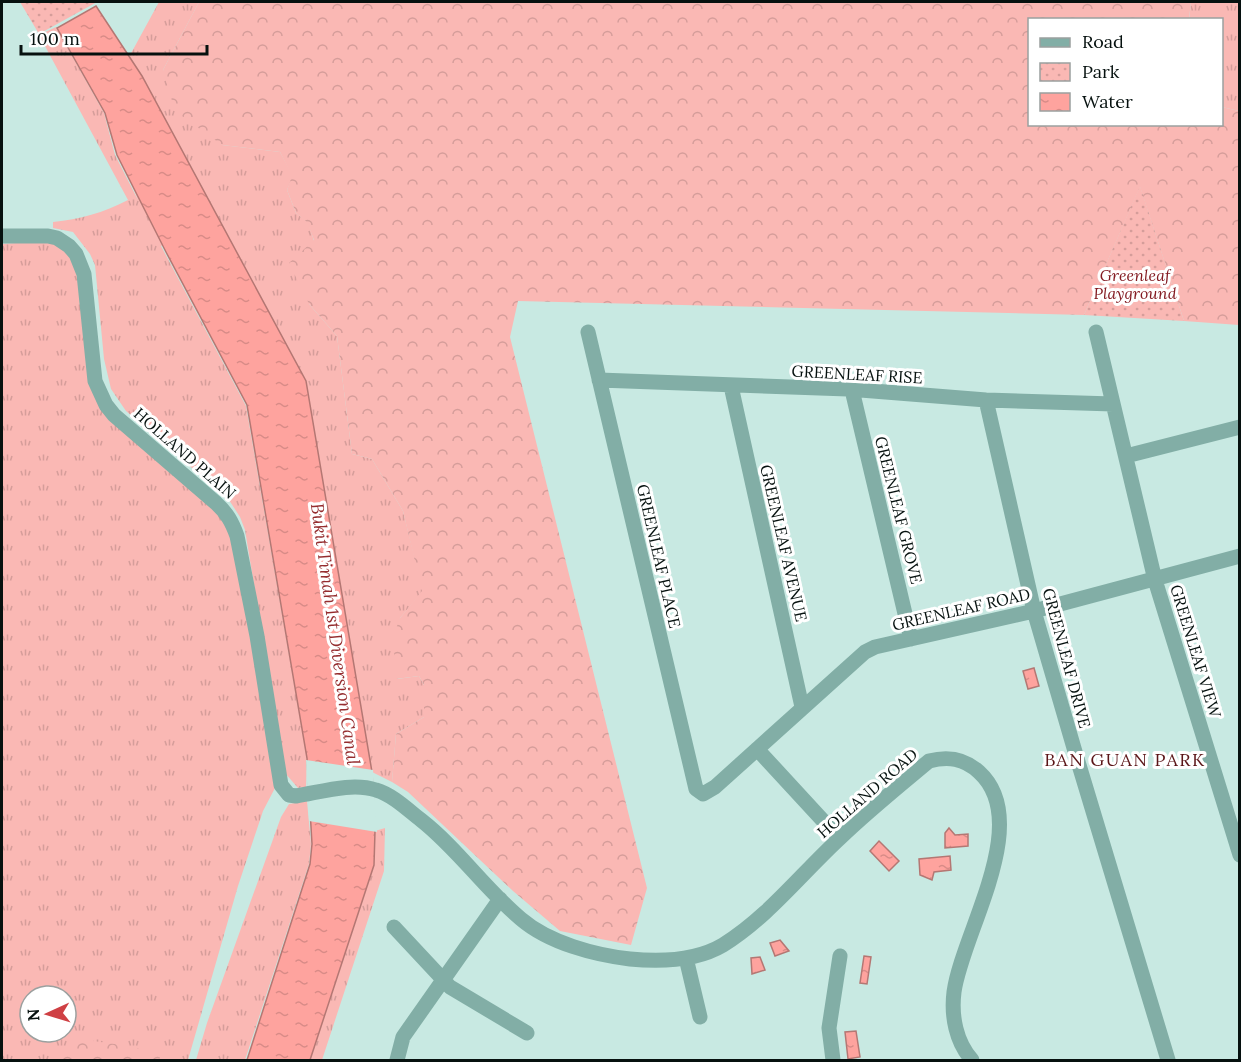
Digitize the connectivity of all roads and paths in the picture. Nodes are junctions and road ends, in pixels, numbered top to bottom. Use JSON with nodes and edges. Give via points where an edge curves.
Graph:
{"nodes":[{"id":1,"x":2,"y":236,"type":"edge"},
{"id":2,"x":588,"y":332,"type":"dead end"},
{"id":3,"x":1096,"y":332,"type":"dead end"},
{"id":4,"x":599,"y":380,"type":"junction"},
{"id":5,"x":731,"y":386,"type":"junction"},
{"id":6,"x":852,"y":390,"type":"junction"},
{"id":7,"x":986,"y":400,"type":"junction"},
{"id":8,"x":1113,"y":404,"type":"junction"},
{"id":9,"x":1239,"y":427,"type":"edge"},
{"id":10,"x":1126,"y":456,"type":"junction"},
{"id":11,"x":1239,"y":556,"type":"edge"},
{"id":12,"x":1155,"y":580,"type":"junction"},
{"id":13,"x":1034,"y":611,"type":"junction"},
{"id":14,"x":911,"y":639,"type":"junction"},
{"id":15,"x":802,"y":707,"type":"junction"},
{"id":16,"x":758,"y":749,"type":"junction"},
{"id":17,"x":696,"y":789,"type":"joint"},
{"id":18,"x":284,"y":790,"type":"joint"},
{"id":19,"x":840,"y":838,"type":"junction"},
{"id":20,"x":1239,"y":855,"type":"edge"},
{"id":21,"x":500,"y":899,"type":"junction"},
{"id":22,"x":394,"y":927,"type":"dead end"},
{"id":23,"x":840,"y":956,"type":"dead end"},
{"id":24,"x":686,"y":958,"type":"junction"},
{"id":25,"x":444,"y":980,"type":"junction"},
{"id":26,"x":700,"y":1017,"type":"dead end"},
{"id":27,"x":526,"y":1033,"type":"dead end"},
{"id":28,"x":397,"y":1060,"type":"edge"},
{"id":29,"x":833,"y":1060,"type":"edge"},
{"id":30,"x":972,"y":1060,"type":"edge"},
{"id":31,"x":1168,"y":1060,"type":"edge"}],
"edges":[{"from":1,"to":18,"type":"street","name":"HOLLAND PLAIN","via":[[57,238],[76,254],[84,274],[95,381],[106,405],[228,514],[237,536]]},
{"from":2,"to":4,"type":"street","name":"GREENLEAF PLACE"},
{"from":3,"to":8,"type":"street","name":"GREENLEAF VIEW"},
{"from":4,"to":5,"type":"street","name":"GREENLEAF RISE"},
{"from":4,"to":17,"type":"street","name":"GREENLEAF PLACE"},
{"from":5,"to":6,"type":"street","name":"GREENLEAF RISE"},
{"from":5,"to":15,"type":"street","name":"GREENLEAF AVENUE"},
{"from":6,"to":7,"type":"street","name":"GREENLEAF RISE"},
{"from":6,"to":14,"type":"street","name":"GREENLEAF GROVE"},
{"from":7,"to":8,"type":"street","name":"GREENLEAF RISE"},
{"from":7,"to":13,"type":"street","name":"GREENLEAF DRIVE"},
{"from":8,"to":10,"type":"street","name":"GREENLEAF VIEW"},
{"from":9,"to":10,"type":"street"},
{"from":10,"to":12,"type":"street","name":"GREENLEAF VIEW"},
{"from":11,"to":12,"type":"street","name":"GREENLEAF ROAD"},
{"from":12,"to":13,"type":"street","name":"GREENLEAF ROAD"},
{"from":12,"to":20,"type":"street","name":"GREENLEAF VIEW"},
{"from":13,"to":14,"type":"street","name":"GREENLEAF ROAD"},
{"from":13,"to":31,"type":"street","name":"GREENLEAF DRIVE"},
{"from":14,"to":15,"type":"street","name":"GREENLEAF ROAD","via":[[865,652]]},
{"from":15,"to":16,"type":"street","name":"GREENLEAF ROAD"},
{"from":16,"to":17,"type":"street","name":"GREENLEAF ROAD","via":[[709,792],[703,794]]},
{"from":16,"to":19,"type":"street"},
{"from":18,"to":21,"type":"street","name":"HOLLAND ROAD","via":[[289,795],[358,786],[375,789],[435,831]]},
{"from":19,"to":24,"type":"street","name":"HOLLAND ROAD","via":[[755,922],[721,946]]},
{"from":19,"to":30,"type":"street","name":"HOLLAND ROAD","via":[[929,761],[955,758],[966,762],[991,788],[1000,818],[1000,839],[985,897],[958,969],[954,995],[954,1021],[965,1053]]},
{"from":21,"to":24,"type":"street","name":"HOLLAND ROAD","via":[[523,921],[584,950],[644,960]]},
{"from":21,"to":25,"type":"street"},
{"from":22,"to":25,"type":"street"},
{"from":23,"to":29,"type":"street","via":[[829,1028]]},
{"from":24,"to":26,"type":"street"},
{"from":25,"to":27,"type":"street"},
{"from":25,"to":28,"type":"street","via":[[404,1037]]}]}
